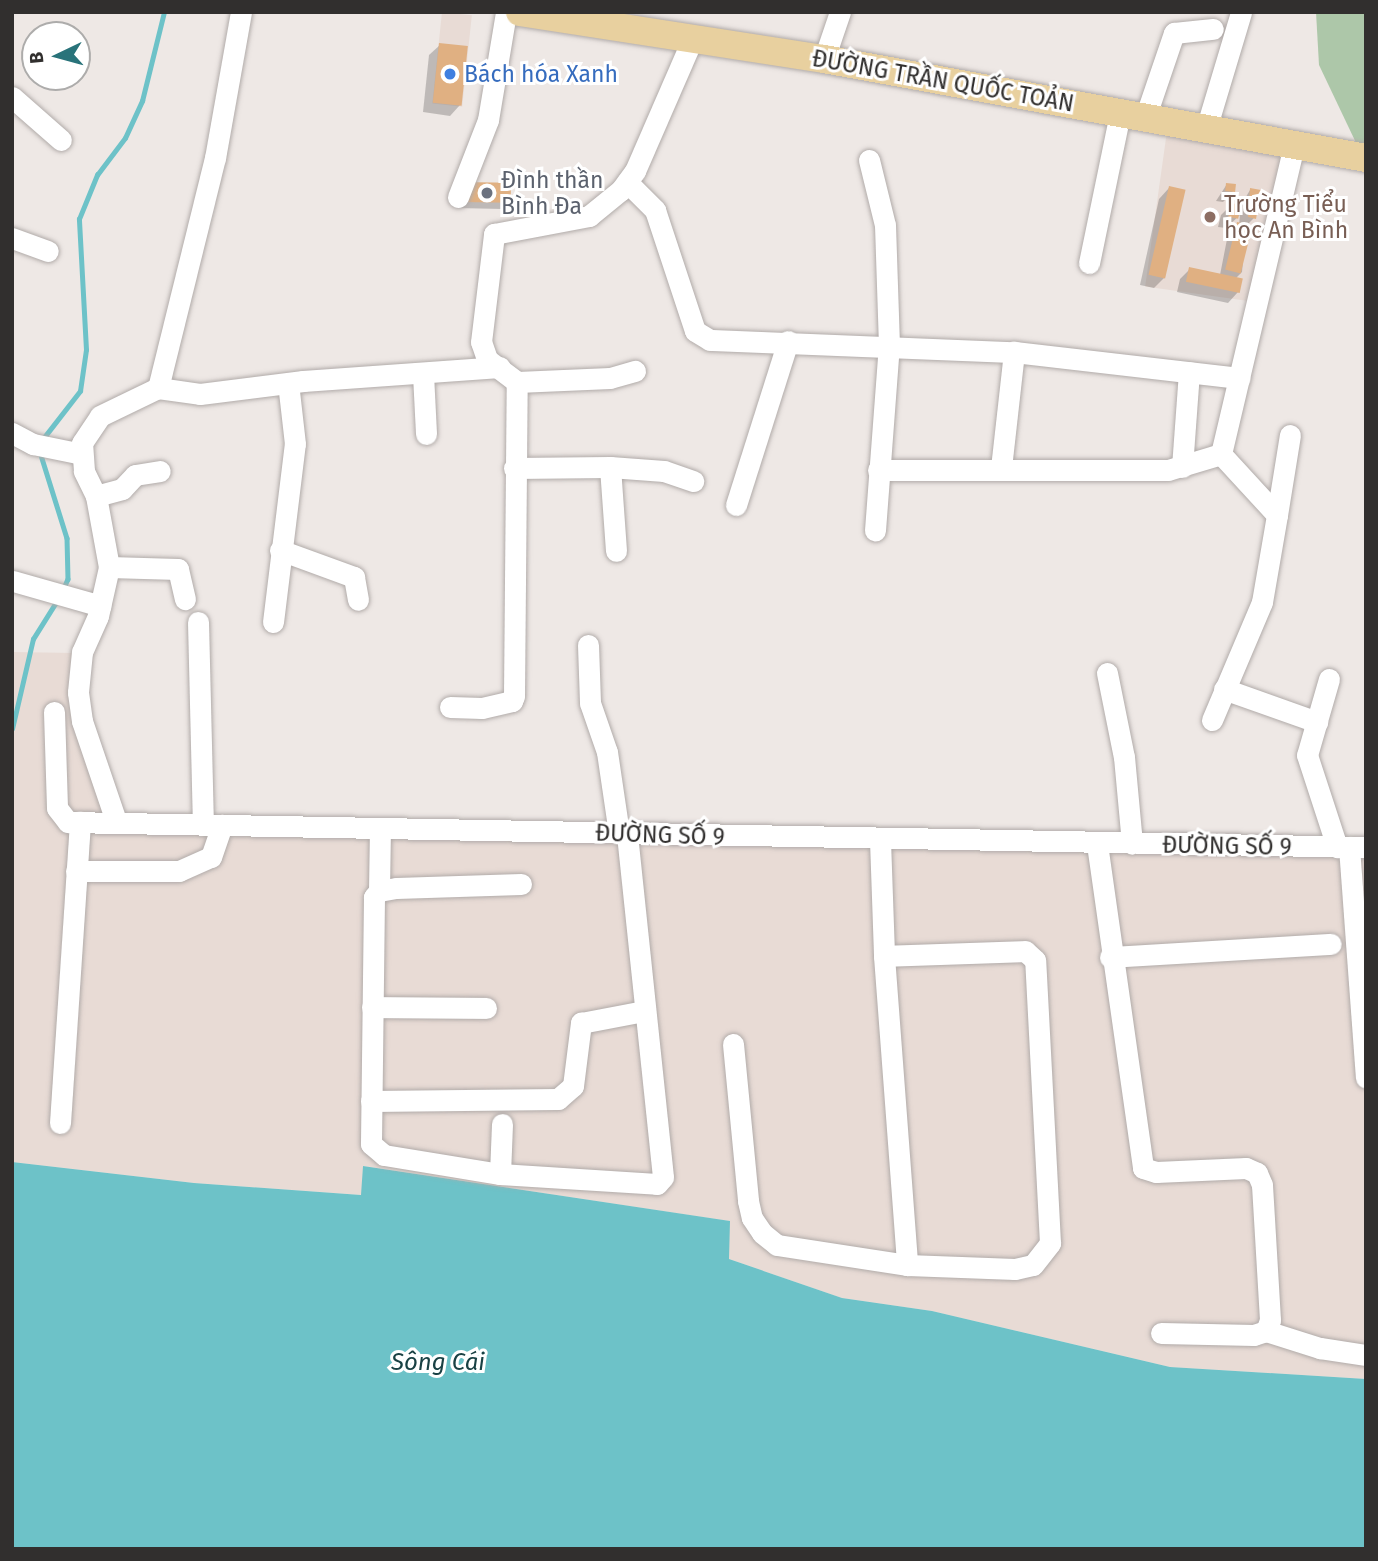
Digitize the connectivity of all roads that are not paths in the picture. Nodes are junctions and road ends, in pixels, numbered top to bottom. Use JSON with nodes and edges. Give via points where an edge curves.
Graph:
{"nodes":[{"id":1,"x":241,"y":12,"type":"edge"},
{"id":2,"x":506,"y":12,"type":"edge"},
{"id":3,"x":520,"y":12,"type":"edge"},
{"id":4,"x":840,"y":12,"type":"edge"},
{"id":5,"x":1241,"y":12,"type":"edge"},
{"id":6,"x":574,"y":15,"type":"edge"},
{"id":7,"x":1213,"y":29,"type":"dead end"},
{"id":8,"x":692,"y":40,"type":"junction"},
{"id":9,"x":824,"y":59,"type":"junction"},
{"id":10,"x":12,"y":97,"type":"edge"},
{"id":11,"x":1133,"y":116,"type":"junction"},
{"id":12,"x":1206,"y":129,"type":"junction"},
{"id":13,"x":61,"y":140,"type":"dead end"},
{"id":14,"x":1295,"y":142,"type":"junction"},
{"id":15,"x":1366,"y":158,"type":"edge"},
{"id":16,"x":869,"y":160,"type":"dead end"},
{"id":17,"x":627,"y":182,"type":"junction"},
{"id":18,"x":457,"y":197,"type":"dead end"},
{"id":19,"x":12,"y":238,"type":"edge"},
{"id":20,"x":48,"y":250,"type":"dead end"},
{"id":21,"x":1089,"y":263,"type":"dead end"},
{"id":22,"x":788,"y":341,"type":"junction"},
{"id":23,"x":889,"y":344,"type":"junction"},
{"id":24,"x":1014,"y":352,"type":"junction"},
{"id":25,"x":500,"y":367,"type":"junction"},
{"id":26,"x":635,"y":371,"type":"dead end"},
{"id":27,"x":1189,"y":372,"type":"junction"},
{"id":28,"x":423,"y":374,"type":"junction"},
{"id":29,"x":1240,"y":378,"type":"junction"},
{"id":30,"x":517,"y":382,"type":"junction"},
{"id":31,"x":288,"y":383,"type":"junction"},
{"id":32,"x":158,"y":388,"type":"junction"},
{"id":33,"x":426,"y":434,"type":"dead end"},
{"id":34,"x":1290,"y":435,"type":"dead end"},
{"id":35,"x":24,"y":438,"type":"edge"},
{"id":36,"x":82,"y":454,"type":"junction"},
{"id":37,"x":1221,"y":454,"type":"junction"},
{"id":38,"x":610,"y":467,"type":"junction"},
{"id":39,"x":1182,"y":467,"type":"junction"},
{"id":40,"x":514,"y":468,"type":"junction"},
{"id":41,"x":1001,"y":468,"type":"junction"},
{"id":42,"x":878,"y":470,"type":"junction"},
{"id":43,"x":160,"y":471,"type":"dead end"},
{"id":44,"x":693,"y":481,"type":"dead end"},
{"id":45,"x":96,"y":496,"type":"junction"},
{"id":46,"x":736,"y":505,"type":"dead end"},
{"id":47,"x":1277,"y":515,"type":"junction"},
{"id":48,"x":875,"y":530,"type":"dead end"},
{"id":49,"x":280,"y":550,"type":"junction"},
{"id":50,"x":616,"y":551,"type":"dead end"},
{"id":51,"x":109,"y":567,"type":"junction"},
{"id":52,"x":13,"y":581,"type":"edge"},
{"id":53,"x":185,"y":599,"type":"dead end"},
{"id":54,"x":358,"y":600,"type":"dead end"},
{"id":55,"x":101,"y":606,"type":"junction"},
{"id":56,"x":198,"y":622,"type":"dead end"},
{"id":57,"x":273,"y":622,"type":"dead end"},
{"id":58,"x":588,"y":645,"type":"dead end"},
{"id":59,"x":1107,"y":673,"type":"dead end"},
{"id":60,"x":1329,"y":680,"type":"dead end"},
{"id":61,"x":1224,"y":689,"type":"junction"},
{"id":62,"x":450,"y":707,"type":"dead end"},
{"id":63,"x":54,"y":712,"type":"dead end"},
{"id":64,"x":1212,"y":720,"type":"dead end"},
{"id":65,"x":1317,"y":722,"type":"junction"},
{"id":66,"x":116,"y":821,"type":"junction"},
{"id":67,"x":80,"y":822,"type":"junction"},
{"id":68,"x":213,"y":825,"type":"junction"},
{"id":69,"x":380,"y":828,"type":"junction"},
{"id":70,"x":623,"y":834,"type":"junction"},
{"id":71,"x":880,"y":841,"type":"junction"},
{"id":72,"x":1097,"y":844,"type":"junction"},
{"id":73,"x":1132,"y":844,"type":"junction"},
{"id":74,"x":1350,"y":847,"type":"edge"},
{"id":75,"x":76,"y":871,"type":"junction"},
{"id":76,"x":521,"y":884,"type":"dead end"},
{"id":77,"x":379,"y":891,"type":"junction"},
{"id":78,"x":1331,"y":944,"type":"dead end"},
{"id":79,"x":884,"y":956,"type":"junction"},
{"id":80,"x":1110,"y":957,"type":"junction"},
{"id":81,"x":372,"y":1007,"type":"junction"},
{"id":82,"x":486,"y":1008,"type":"dead end"},
{"id":83,"x":644,"y":1011,"type":"junction"},
{"id":84,"x":733,"y":1044,"type":"dead end"},
{"id":85,"x":1366,"y":1077,"type":"edge"},
{"id":86,"x":371,"y":1101,"type":"junction"},
{"id":87,"x":60,"y":1123,"type":"dead end"},
{"id":88,"x":502,"y":1124,"type":"dead end"},
{"id":89,"x":500,"y":1174,"type":"junction"},
{"id":90,"x":907,"y":1265,"type":"junction"},
{"id":91,"x":1266,"y":1331,"type":"junction"},
{"id":92,"x":1161,"y":1333,"type":"dead end"},
{"id":93,"x":1366,"y":1355,"type":"edge"}],
"edges":[{"from":1,"to":32,"type":"street","via":[[215,158]]},
{"from":2,"to":18,"type":"street","via":[[488,120]]},
{"from":3,"to":6,"type":"main road","name":"ĐƯỜNG TRẦN QUỐC TOẢN"},
{"from":4,"to":9,"type":"street"},
{"from":5,"to":12,"type":"street"},
{"from":6,"to":8,"type":"main road","name":"ĐƯỜNG TRẦN QUỐC TOẢN"},
{"from":7,"to":11,"type":"street","via":[[1174,33]]},
{"from":8,"to":9,"type":"main road","name":"ĐƯỜNG TRẦN QUỐC TOẢN"},
{"from":8,"to":17,"type":"street"},
{"from":9,"to":11,"type":"main road","name":"ĐƯỜNG TRẦN QUỐC TOẢN"},
{"from":10,"to":13,"type":"street"},
{"from":11,"to":12,"type":"main road","name":"ĐƯỜNG TRẦN QUỐC TOẢN"},
{"from":11,"to":21,"type":"street"},
{"from":12,"to":14,"type":"main road","name":"ĐƯỜNG TRẦN QUỐC TOẢN"},
{"from":14,"to":15,"type":"main road","name":"ĐƯỜNG TRẦN QUỐC TOẢN"},
{"from":14,"to":29,"type":"street"},
{"from":16,"to":23,"type":"street","via":[[885,225]]},
{"from":17,"to":22,"type":"street","via":[[655,210],[695,331],[710,340]]},
{"from":17,"to":25,"type":"street","via":[[589,216],[494,234],[481,342],[487,359]]},
{"from":19,"to":20,"type":"street"},
{"from":22,"to":23,"type":"street"},
{"from":22,"to":46,"type":"street"},
{"from":23,"to":24,"type":"street"},
{"from":23,"to":42,"type":"street"},
{"from":24,"to":27,"type":"street"},
{"from":24,"to":41,"type":"street"},
{"from":25,"to":28,"type":"street"},
{"from":25,"to":30,"type":"street"},
{"from":26,"to":30,"type":"street","via":[[610,378]]},
{"from":27,"to":29,"type":"street"},
{"from":27,"to":39,"type":"street"},
{"from":28,"to":31,"type":"street"},
{"from":28,"to":33,"type":"street"},
{"from":29,"to":37,"type":"street"},
{"from":30,"to":40,"type":"street"},
{"from":31,"to":32,"type":"street","via":[[200,394]]},
{"from":31,"to":49,"type":"street","via":[[295,443],[292,497]]},
{"from":32,"to":36,"type":"street","via":[[91,424],[83,436]]},
{"from":34,"to":47,"type":"street"},
{"from":35,"to":36,"type":"street"},
{"from":36,"to":45,"type":"street"},
{"from":37,"to":39,"type":"street"},
{"from":37,"to":47,"type":"street"},
{"from":38,"to":40,"type":"street"},
{"from":38,"to":44,"type":"street","via":[[664,471]]},
{"from":38,"to":50,"type":"street"},
{"from":39,"to":41,"type":"street"},
{"from":40,"to":62,"type":"street","via":[[514,696],[512,701],[482,708]]},
{"from":41,"to":42,"type":"street"},
{"from":42,"to":48,"type":"street"},
{"from":43,"to":45,"type":"street","via":[[135,475],[122,489]]},
{"from":45,"to":51,"type":"street"},
{"from":47,"to":61,"type":"street","via":[[1262,602]]},
{"from":49,"to":54,"type":"street","via":[[354,577]]},
{"from":49,"to":57,"type":"street"},
{"from":51,"to":53,"type":"street","via":[[178,569]]},
{"from":51,"to":55,"type":"street"},
{"from":52,"to":55,"type":"street"},
{"from":55,"to":66,"type":"street","via":[[82,652],[78,691],[82,721]]},
{"from":56,"to":68,"type":"street"},
{"from":58,"to":70,"type":"street","via":[[590,704],[607,752]]},
{"from":59,"to":73,"type":"street","via":[[1124,757]]},
{"from":60,"to":65,"type":"street"},
{"from":61,"to":64,"type":"street"},
{"from":61,"to":65,"type":"street"},
{"from":63,"to":67,"type":"street","via":[[57,808],[60,817]]},
{"from":65,"to":74,"type":"street","via":[[1307,755]]},
{"from":66,"to":67,"type":"street","name":"ĐƯỜNG SỐ 9"},
{"from":66,"to":68,"type":"street","name":"ĐƯỜNG SỐ 9"},
{"from":67,"to":75,"type":"street"},
{"from":68,"to":69,"type":"street","name":"ĐƯỜNG SỐ 9"},
{"from":68,"to":75,"type":"street","via":[[211,857],[179,871]]},
{"from":69,"to":70,"type":"street","name":"ĐƯỜNG SỐ 9"},
{"from":69,"to":77,"type":"street"},
{"from":70,"to":71,"type":"street","name":"ĐƯỜNG SỐ 9"},
{"from":70,"to":83,"type":"street"},
{"from":71,"to":72,"type":"street","name":"ĐƯỜNG SỐ 9"},
{"from":71,"to":79,"type":"street"},
{"from":72,"to":73,"type":"street","name":"ĐƯỜNG SỐ 9"},
{"from":72,"to":80,"type":"street"},
{"from":73,"to":74,"type":"street","name":"ĐƯỜNG SỐ 9"},
{"from":74,"to":85,"type":"street"},
{"from":75,"to":87,"type":"street"},
{"from":76,"to":77,"type":"street"},
{"from":77,"to":81,"type":"street","via":[[372,907]]},
{"from":78,"to":80,"type":"street"},
{"from":79,"to":90,"type":"street"},
{"from":79,"to":90,"type":"street","via":[[1025,951],[1035,960],[1049,1243],[1033,1265],[1015,1269]]},
{"from":80,"to":91,"type":"street","via":[[1143,1168],[1156,1172],[1246,1168],[1257,1173],[1270,1320]]},
{"from":81,"to":82,"type":"street"},
{"from":81,"to":86,"type":"street"},
{"from":83,"to":86,"type":"street","via":[[581,1023],[573,1086],[558,1098]]},
{"from":83,"to":89,"type":"street","via":[[663,1177],[647,1186]]},
{"from":84,"to":90,"type":"street","via":[[748,1201],[751,1218],[762,1233],[777,1245]]},
{"from":86,"to":89,"type":"street","via":[[371,1144],[376,1152]]},
{"from":88,"to":89,"type":"street"},
{"from":91,"to":92,"type":"street","via":[[1254,1335]]},
{"from":91,"to":93,"type":"street","via":[[1320,1348]]}]}
